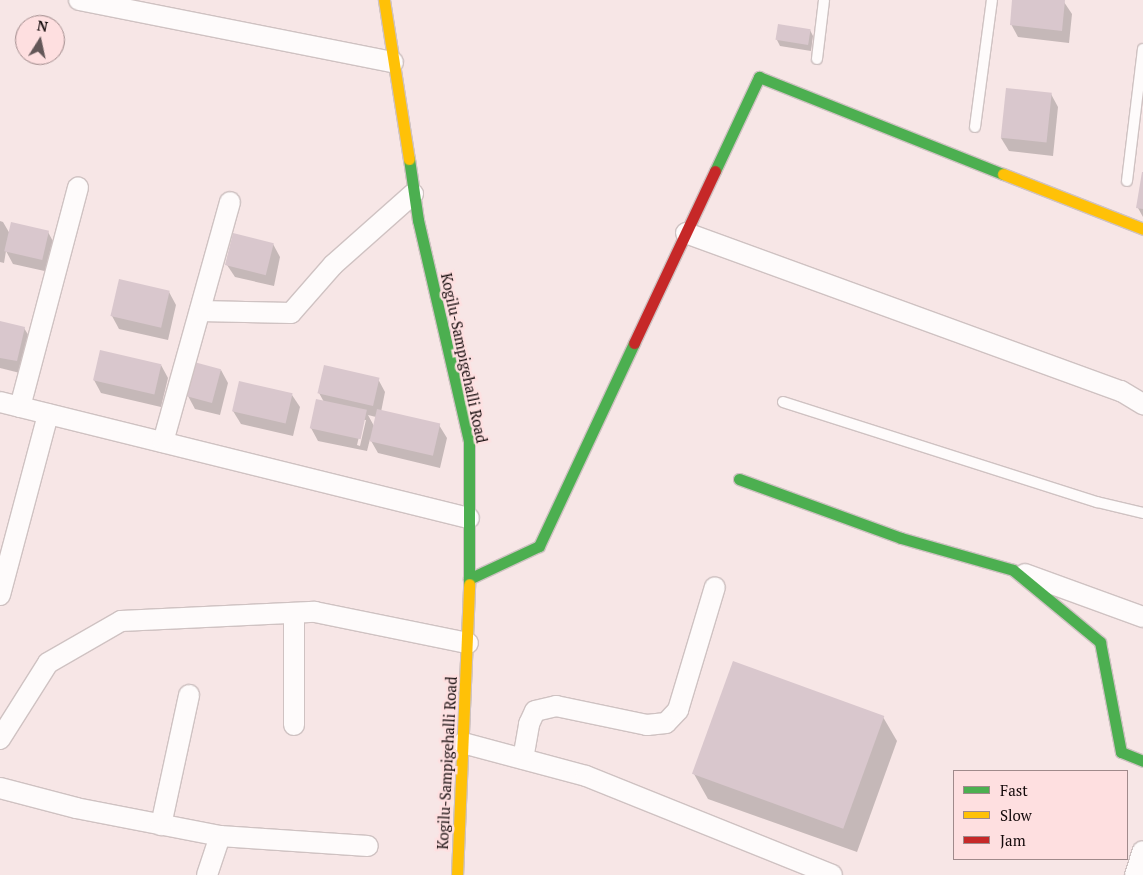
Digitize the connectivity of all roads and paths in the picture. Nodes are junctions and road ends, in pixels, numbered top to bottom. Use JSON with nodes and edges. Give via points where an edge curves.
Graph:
{"nodes":[{"id":1,"x":79,"y":0,"type":"edge"},
{"id":2,"x":384,"y":0,"type":"edge"},
{"id":3,"x":824,"y":0,"type":"edge"},
{"id":4,"x":992,"y":0,"type":"edge"},
{"id":5,"x":1143,"y":49,"type":"edge"},
{"id":6,"x":816,"y":59,"type":"dead end"},
{"id":7,"x":393,"y":62,"type":"junction"},
{"id":8,"x":975,"y":128,"type":"dead end"},
{"id":9,"x":1127,"y":181,"type":"dead end"},
{"id":10,"x":78,"y":188,"type":"dead end"},
{"id":11,"x":414,"y":194,"type":"junction"},
{"id":12,"x":230,"y":202,"type":"dead end"},
{"id":13,"x":1143,"y":228,"type":"edge"},
{"id":14,"x":686,"y":233,"type":"junction"},
{"id":15,"x":200,"y":311,"type":"junction"},
{"id":16,"x":0,"y":402,"type":"edge"},
{"id":17,"x":783,"y":402,"type":"dead end"},
{"id":18,"x":1143,"y":404,"type":"edge"},
{"id":19,"x":20,"y":407,"type":"junction"},
{"id":20,"x":48,"y":414,"type":"junction"},
{"id":21,"x":164,"y":442,"type":"junction"},
{"id":22,"x":739,"y":479,"type":"dead end"},
{"id":23,"x":1143,"y":513,"type":"edge"},
{"id":24,"x":469,"y":518,"type":"junction"},
{"id":25,"x":1013,"y":570,"type":"junction"},
{"id":26,"x":469,"y":579,"type":"junction"},
{"id":27,"x":715,"y":587,"type":"dead end"},
{"id":28,"x":0,"y":595,"type":"edge"},
{"id":29,"x":294,"y":613,"type":"junction"},
{"id":30,"x":1143,"y":617,"type":"edge"},
{"id":31,"x":468,"y":643,"type":"junction"},
{"id":32,"x":188,"y":695,"type":"dead end"},
{"id":33,"x":294,"y":725,"type":"dead end"},
{"id":34,"x":0,"y":739,"type":"edge"},
{"id":35,"x":463,"y":743,"type":"junction"},
{"id":36,"x":523,"y":759,"type":"junction"},
{"id":37,"x":1143,"y":761,"type":"edge"},
{"id":38,"x":0,"y":788,"type":"edge"},
{"id":39,"x":161,"y":825,"type":"junction"},
{"id":40,"x":220,"y":836,"type":"junction"},
{"id":41,"x":368,"y":846,"type":"dead end"},
{"id":42,"x":1143,"y":851,"type":"edge"},
{"id":43,"x":207,"y":875,"type":"edge"},
{"id":44,"x":457,"y":875,"type":"edge"},
{"id":45,"x":832,"y":875,"type":"edge"},
{"id":46,"x":1135,"y":875,"type":"edge"}],
"edges":[{"from":1,"to":7,"type":"street"},
{"from":2,"to":7,"type":"street","name":"Kogilu-Sampigehalli Road"},
{"from":3,"to":6,"type":"lane"},
{"from":4,"to":8,"type":"lane"},
{"from":5,"to":9,"type":"lane"},
{"from":7,"to":11,"type":"street","name":"Kogilu-Sampigehalli Road"},
{"from":10,"to":19,"type":"street"},
{"from":11,"to":15,"type":"street","via":[[333,265],[291,313]]},
{"from":11,"to":24,"type":"street","name":"Kogilu-Sampigehalli Road","via":[[469,441]]},
{"from":12,"to":15,"type":"street"},
{"from":13,"to":14,"type":"street","via":[[759,77]]},
{"from":14,"to":18,"type":"street","via":[[1121,391]]},
{"from":14,"to":26,"type":"street","via":[[539,546]]},
{"from":15,"to":21,"type":"street"},
{"from":16,"to":19,"type":"street"},
{"from":17,"to":23,"type":"lane","via":[[1097,502]]},
{"from":19,"to":20,"type":"street"},
{"from":20,"to":21,"type":"street"},
{"from":20,"to":28,"type":"street"},
{"from":21,"to":24,"type":"street"},
{"from":22,"to":25,"type":"street","via":[[901,538]]},
{"from":24,"to":26,"type":"street","name":"Kogilu-Sampigehalli Road"},
{"from":25,"to":30,"type":"street"},
{"from":25,"to":37,"type":"street","via":[[1100,642],[1121,752]]},
{"from":26,"to":31,"type":"street","name":"Kogilu-Sampigehalli Road"},
{"from":27,"to":36,"type":"street","via":[[678,710],[666,723],[647,725],[556,706],[535,711],[528,724]]},
{"from":29,"to":31,"type":"street","via":[[315,612]]},
{"from":29,"to":33,"type":"street"},
{"from":29,"to":34,"type":"street","via":[[121,621],[48,663]]},
{"from":31,"to":35,"type":"street","name":"Kogilu-Sampigehalli Road"},
{"from":32,"to":39,"type":"street"},
{"from":35,"to":36,"type":"street"},
{"from":35,"to":44,"type":"street","name":"Kogilu-Sampigehalli Road"},
{"from":36,"to":45,"type":"street","via":[[586,776]]},
{"from":38,"to":39,"type":"street"},
{"from":39,"to":40,"type":"street"},
{"from":40,"to":41,"type":"street"},
{"from":40,"to":43,"type":"street"},
{"from":42,"to":46,"type":"street"}]}
